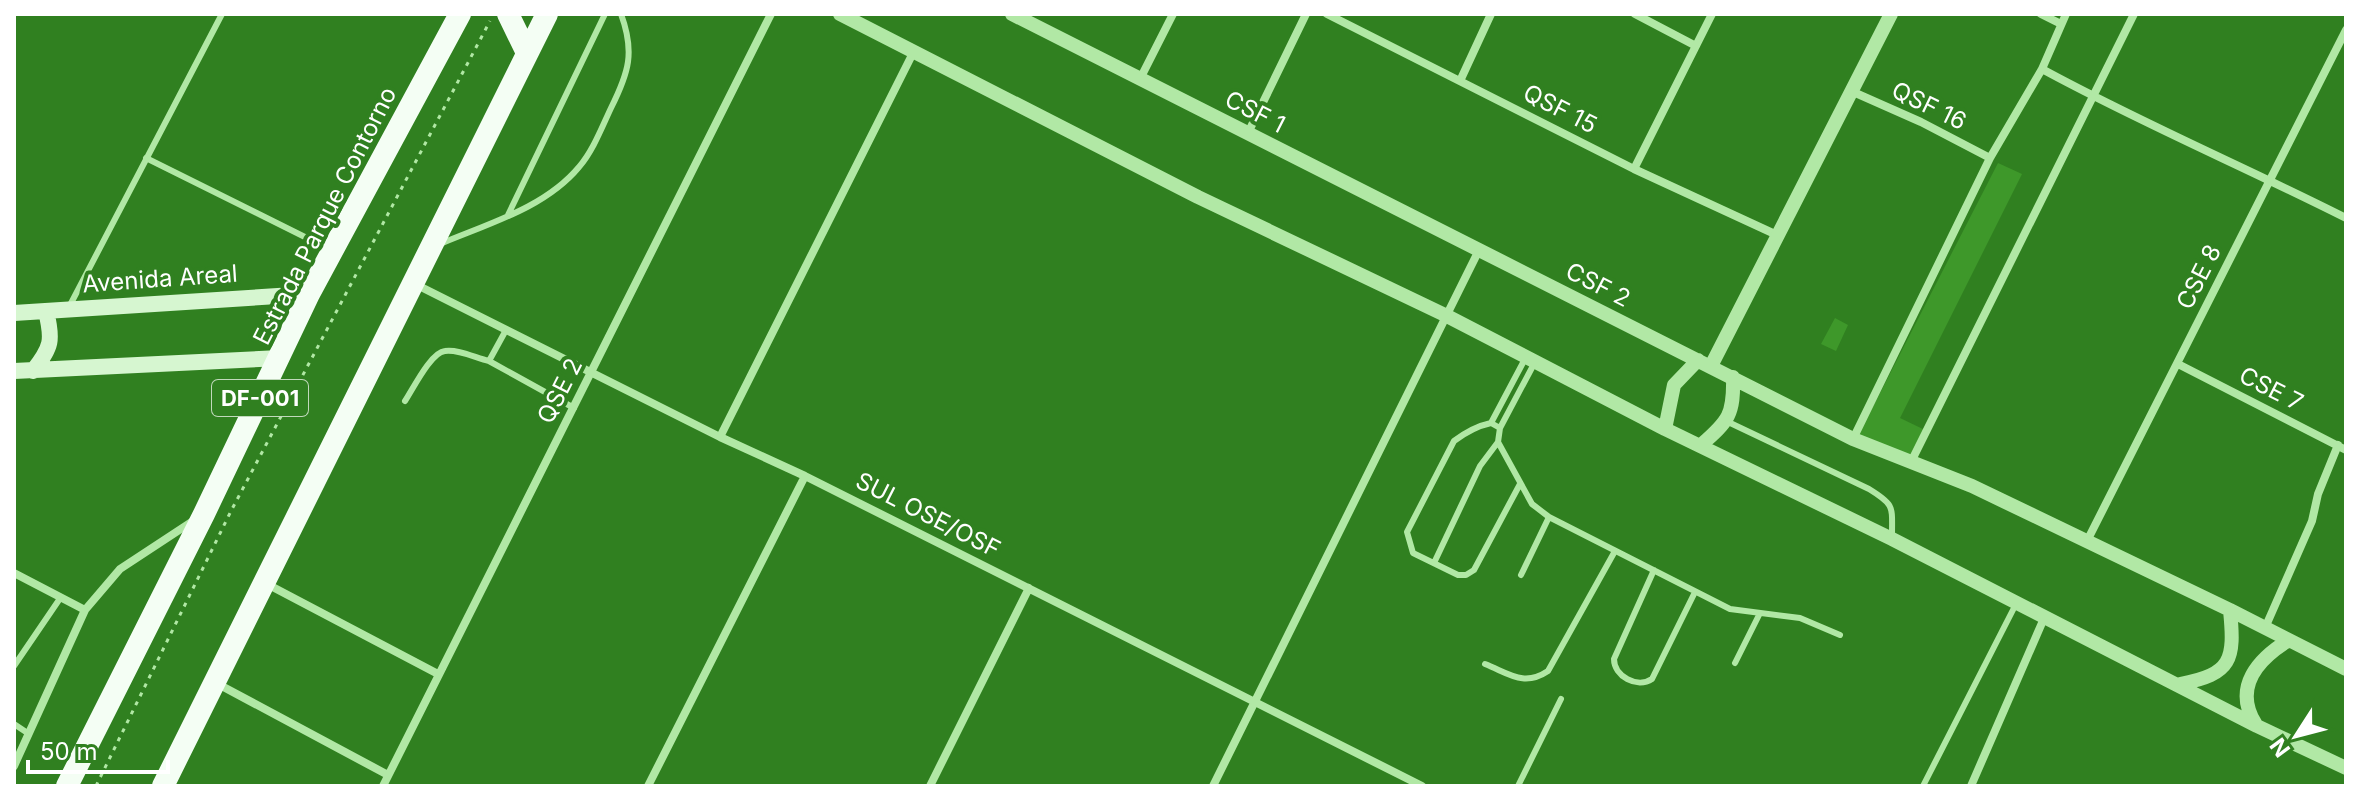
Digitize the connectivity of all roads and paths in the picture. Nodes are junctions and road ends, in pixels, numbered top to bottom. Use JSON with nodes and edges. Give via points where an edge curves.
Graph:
{"nodes":[{"id":1,"x":222,"y":14,"type":"edge"},
{"id":2,"x":494,"y":14,"type":"edge"},
{"id":3,"x":508,"y":14,"type":"edge"},
{"id":4,"x":547,"y":14,"type":"edge"},
{"id":5,"x":605,"y":14,"type":"edge"},
{"id":6,"x":621,"y":14,"type":"edge"},
{"id":7,"x":771,"y":14,"type":"edge"},
{"id":8,"x":1012,"y":14,"type":"edge"},
{"id":9,"x":1173,"y":14,"type":"edge"},
{"id":10,"x":1306,"y":14,"type":"edge"},
{"id":11,"x":1327,"y":14,"type":"edge"},
{"id":12,"x":1491,"y":14,"type":"edge"},
{"id":13,"x":1635,"y":14,"type":"edge"},
{"id":14,"x":1712,"y":14,"type":"edge"},
{"id":15,"x":1891,"y":14,"type":"edge"},
{"id":16,"x":2041,"y":14,"type":"edge"},
{"id":17,"x":2066,"y":14,"type":"edge"},
{"id":18,"x":2134,"y":14,"type":"edge"},
{"id":19,"x":843,"y":15,"type":"edge"},
{"id":20,"x":460,"y":18,"type":"edge"},
{"id":21,"x":2061,"y":24,"type":"junction"},
{"id":22,"x":2346,"y":30,"type":"edge"},
{"id":23,"x":1696,"y":46,"type":"junction"},
{"id":24,"x":914,"y":50,"type":"junction"},
{"id":25,"x":527,"y":53,"type":"junction"},
{"id":26,"x":2042,"y":69,"type":"junction"},
{"id":27,"x":1140,"y":79,"type":"junction"},
{"id":28,"x":1460,"y":81,"type":"junction"},
{"id":29,"x":1851,"y":91,"type":"junction"},
{"id":30,"x":2094,"y":97,"type":"junction"},
{"id":31,"x":1248,"y":133,"type":"junction"},
{"id":32,"x":146,"y":158,"type":"junction"},
{"id":33,"x":1990,"y":158,"type":"junction"},
{"id":34,"x":1634,"y":169,"type":"junction"},
{"id":35,"x":2271,"y":180,"type":"junction"},
{"id":36,"x":508,"y":215,"type":"junction"},
{"id":37,"x":2346,"y":218,"type":"edge"},
{"id":38,"x":1777,"y":235,"type":"junction"},
{"id":39,"x":433,"y":247,"type":"junction"},
{"id":40,"x":1479,"y":250,"type":"junction"},
{"id":41,"x":332,"y":251,"type":"junction"},
{"id":42,"x":414,"y":284,"type":"junction"},
{"id":43,"x":309,"y":294,"type":"junction"},
{"id":44,"x":67,"y":309,"type":"junction"},
{"id":45,"x":46,"y":311,"type":"junction"},
{"id":46,"x":14,"y":313,"type":"edge"},
{"id":47,"x":1445,"y":315,"type":"junction"},
{"id":48,"x":506,"y":330,"type":"junction"},
{"id":49,"x":280,"y":358,"type":"junction"},
{"id":50,"x":1531,"y":359,"type":"junction"},
{"id":51,"x":489,"y":361,"type":"junction"},
{"id":52,"x":1704,"y":363,"type":"junction"},
{"id":53,"x":2178,"y":364,"type":"junction"},
{"id":54,"x":14,"y":371,"type":"edge"},
{"id":55,"x":33,"y":371,"type":"junction"},
{"id":56,"x":592,"y":371,"type":"junction"},
{"id":57,"x":1733,"y":377,"type":"junction"},
{"id":58,"x":405,"y":401,"type":"dead end"},
{"id":59,"x":574,"y":408,"type":"junction"},
{"id":60,"x":1726,"y":421,"type":"junction"},
{"id":61,"x":1491,"y":423,"type":"junction"},
{"id":62,"x":1500,"y":428,"type":"junction"},
{"id":63,"x":1665,"y":429,"type":"junction"},
{"id":64,"x":720,"y":437,"type":"junction"},
{"id":65,"x":1853,"y":439,"type":"junction"},
{"id":66,"x":1498,"y":442,"type":"junction"},
{"id":67,"x":1701,"y":445,"type":"junction"},
{"id":68,"x":2342,"y":448,"type":"edge"},
{"id":69,"x":1911,"y":462,"type":"junction"},
{"id":70,"x":805,"y":476,"type":"junction"},
{"id":71,"x":1520,"y":484,"type":"junction"},
{"id":72,"x":204,"y":514,"type":"junction"},
{"id":73,"x":1549,"y":517,"type":"junction"},
{"id":74,"x":1892,"y":539,"type":"junction"},
{"id":75,"x":2087,"y":541,"type":"junction"},
{"id":76,"x":1615,"y":551,"type":"junction"},
{"id":77,"x":1434,"y":563,"type":"junction"},
{"id":78,"x":1654,"y":570,"type":"junction"},
{"id":79,"x":14,"y":573,"type":"edge"},
{"id":80,"x":1521,"y":575,"type":"dead end"},
{"id":81,"x":264,"y":583,"type":"junction"},
{"id":82,"x":1029,"y":588,"type":"junction"},
{"id":83,"x":1695,"y":592,"type":"junction"},
{"id":84,"x":61,"y":597,"type":"junction"},
{"id":85,"x":2017,"y":602,"type":"junction"},
{"id":86,"x":85,"y":610,"type":"junction"},
{"id":87,"x":2230,"y":610,"type":"junction"},
{"id":88,"x":1759,"y":615,"type":"junction"},
{"id":89,"x":2045,"y":616,"type":"junction"},
{"id":90,"x":2265,"y":628,"type":"junction"},
{"id":91,"x":1840,"y":635,"type":"dead end"},
{"id":92,"x":2289,"y":640,"type":"junction"},
{"id":93,"x":1735,"y":663,"type":"dead end"},
{"id":94,"x":1485,"y":664,"type":"dead end"},
{"id":95,"x":14,"y":666,"type":"edge"},
{"id":96,"x":2346,"y":669,"type":"edge"},
{"id":97,"x":438,"y":674,"type":"junction"},
{"id":98,"x":216,"y":683,"type":"junction"},
{"id":99,"x":2180,"y":684,"type":"junction"},
{"id":100,"x":1561,"y":699,"type":"dead end"},
{"id":101,"x":1255,"y":702,"type":"junction"},
{"id":102,"x":14,"y":724,"type":"edge"},
{"id":103,"x":2257,"y":726,"type":"junction"},
{"id":104,"x":29,"y":734,"type":"junction"},
{"id":105,"x":14,"y":766,"type":"edge"},
{"id":106,"x":2346,"y":768,"type":"edge"},
{"id":107,"x":388,"y":775,"type":"junction"},
{"id":108,"x":67,"y":786,"type":"edge"},
{"id":109,"x":96,"y":786,"type":"edge"},
{"id":110,"x":163,"y":786,"type":"edge"},
{"id":111,"x":383,"y":786,"type":"edge"},
{"id":112,"x":648,"y":786,"type":"edge"},
{"id":113,"x":930,"y":786,"type":"edge"},
{"id":114,"x":1213,"y":786,"type":"edge"},
{"id":115,"x":1422,"y":786,"type":"edge"},
{"id":116,"x":1518,"y":786,"type":"edge"},
{"id":117,"x":1923,"y":786,"type":"edge"},
{"id":118,"x":1971,"y":786,"type":"edge"}],
"edges":[{"from":1,"to":32,"type":"lane"},
{"from":2,"to":109,"type":"path","via":[[231,511]]},
{"from":3,"to":25,"type":"highway"},
{"from":4,"to":25,"type":"highway","number":"DF-001"},
{"from":5,"to":36,"type":"lane"},
{"from":6,"to":36,"type":"lane","via":[[630,61],[580,166],[559,186]]},
{"from":7,"to":56,"type":"street","name":"QSE 2"},
{"from":8,"to":27,"type":"street","name":"CSF 1"},
{"from":9,"to":27,"type":"street"},
{"from":10,"to":31,"type":"street"},
{"from":11,"to":28,"type":"street","name":"QSF 15"},
{"from":12,"to":28,"type":"street"},
{"from":13,"to":23,"type":"street"},
{"from":14,"to":23,"type":"street"},
{"from":15,"to":29,"type":"street"},
{"from":16,"to":21,"type":"street"},
{"from":17,"to":21,"type":"street"},
{"from":18,"to":30,"type":"street"},
{"from":19,"to":24,"type":"street"},
{"from":20,"to":41,"type":"highway","name":"Estrada Parque Contorno","number":"DF-001"},
{"from":21,"to":26,"type":"street"},
{"from":22,"to":35,"type":"street","name":"CSE 8"},
{"from":23,"to":34,"type":"street"},
{"from":24,"to":47,"type":"street","via":[[1198,197]]},
{"from":24,"to":64,"type":"street"},
{"from":25,"to":39,"type":"highway","number":"DF-001"},
{"from":26,"to":30,"type":"street"},
{"from":26,"to":33,"type":"street"},
{"from":27,"to":31,"type":"street","name":"CSF 1"},
{"from":28,"to":34,"type":"street","name":"QSF 15"},
{"from":29,"to":33,"type":"street","name":"QSF 16"},
{"from":29,"to":38,"type":"street"},
{"from":30,"to":35,"type":"street"},
{"from":30,"to":69,"type":"street"},
{"from":31,"to":40,"type":"street","name":"CSF 1"},
{"from":32,"to":41,"type":"lane"},
{"from":32,"to":44,"type":"lane"},
{"from":33,"to":65,"type":"street"},
{"from":34,"to":38,"type":"street","name":"QSF 15"},
{"from":35,"to":37,"type":"street"},
{"from":35,"to":53,"type":"street","name":"CSE 8"},
{"from":36,"to":39,"type":"lane"},
{"from":38,"to":52,"type":"street"},
{"from":39,"to":42,"type":"highway","number":"DF-001"},
{"from":40,"to":47,"type":"street"},
{"from":40,"to":52,"type":"street","name":"CSF 2"},
{"from":41,"to":43,"type":"highway","name":"Estrada Parque Contorno","number":"DF-001"},
{"from":42,"to":48,"type":"street","name":"SUL OSE/OSF"},
{"from":42,"to":81,"type":"highway","number":"DF-001"},
{"from":43,"to":44,"type":"main road","name":"Avenida Areal"},
{"from":43,"to":49,"type":"highway","name":"Estrada Parque Contorno","number":"DF-001"},
{"from":44,"to":45,"type":"main road","name":"Avenida Areal"},
{"from":45,"to":46,"type":"main road","name":"Avenida Areal"},
{"from":45,"to":55,"type":"main road","via":[[51,345]]},
{"from":47,"to":50,"type":"street"},
{"from":47,"to":101,"type":"street"},
{"from":48,"to":51,"type":"lane"},
{"from":48,"to":56,"type":"street","name":"SUL OSE/OSF"},
{"from":49,"to":55,"type":"main road"},
{"from":49,"to":72,"type":"highway","name":"Estrada Parque Contorno","number":"DF-001"},
{"from":50,"to":61,"type":"lane"},
{"from":50,"to":62,"type":"lane"},
{"from":50,"to":63,"type":"street"},
{"from":51,"to":58,"type":"lane","via":[[439,352]]},
{"from":51,"to":59,"type":"lane"},
{"from":52,"to":57,"type":"street"},
{"from":52,"to":63,"type":"street","via":[[1674,385]]},
{"from":53,"to":68,"type":"street","name":"CSE 7"},
{"from":53,"to":75,"type":"street","name":"CSE 8"},
{"from":54,"to":55,"type":"main road"},
{"from":56,"to":59,"type":"street","name":"QSE 2"},
{"from":56,"to":64,"type":"street","name":"SUL OSE/OSF"},
{"from":57,"to":60,"type":"street","via":[[1734,403]]},
{"from":57,"to":65,"type":"street"},
{"from":59,"to":97,"type":"street","name":"QSE 2"},
{"from":60,"to":67,"type":"street"},
{"from":60,"to":74,"type":"lane","via":[[1887,500]]},
{"from":61,"to":62,"type":"lane"},
{"from":61,"to":77,"type":"lane","via":[[1454,441],[1407,532],[1413,553]]},
{"from":62,"to":66,"type":"lane"},
{"from":63,"to":67,"type":"street"},
{"from":64,"to":70,"type":"street","name":"SUL OSE/OSF"},
{"from":65,"to":69,"type":"street"},
{"from":66,"to":71,"type":"lane"},
{"from":66,"to":77,"type":"lane","via":[[1480,466]]},
{"from":67,"to":74,"type":"street"},
{"from":68,"to":90,"type":"street"},
{"from":69,"to":75,"type":"street"},
{"from":70,"to":82,"type":"street","name":"SUL OSE/OSF"},
{"from":70,"to":112,"type":"street"},
{"from":71,"to":73,"type":"lane","via":[[1532,504]]},
{"from":71,"to":77,"type":"lane","via":[[1474,570],[1458,575]]},
{"from":72,"to":86,"type":"street","via":[[120,569]]},
{"from":72,"to":108,"type":"highway","name":"Estrada Parque Contorno","number":"DF-001"},
{"from":73,"to":76,"type":"lane"},
{"from":73,"to":80,"type":"lane"},
{"from":74,"to":85,"type":"street"},
{"from":75,"to":87,"type":"street"},
{"from":76,"to":78,"type":"lane"},
{"from":76,"to":94,"type":"lane","via":[[1548,671],[1526,681]]},
{"from":78,"to":83,"type":"lane"},
{"from":78,"to":83,"type":"lane","via":[[1614,659],[1621,676],[1640,684],[1652,679]]},
{"from":79,"to":84,"type":"street"},
{"from":81,"to":97,"type":"street"},
{"from":81,"to":98,"type":"highway","number":"DF-001"},
{"from":82,"to":101,"type":"street","name":"SUL OSE/OSF"},
{"from":82,"to":113,"type":"street"},
{"from":83,"to":88,"type":"lane","via":[[1730,609]]},
{"from":84,"to":86,"type":"street"},
{"from":84,"to":95,"type":"lane"},
{"from":85,"to":89,"type":"street"},
{"from":85,"to":117,"type":"lane"},
{"from":86,"to":104,"type":"street"},
{"from":87,"to":90,"type":"street"},
{"from":87,"to":99,"type":"street","via":[[2232,646],[2222,670],[2208,679]]},
{"from":88,"to":91,"type":"lane","via":[[1800,618]]},
{"from":88,"to":93,"type":"lane"},
{"from":89,"to":99,"type":"street"},
{"from":89,"to":118,"type":"street"},
{"from":90,"to":92,"type":"street"},
{"from":92,"to":96,"type":"street"},
{"from":92,"to":103,"type":"street","via":[[2262,661],[2246,689],[2247,709]]},
{"from":97,"to":107,"type":"street","name":"QSE 2"},
{"from":98,"to":107,"type":"street"},
{"from":98,"to":110,"type":"highway","number":"DF-001"},
{"from":99,"to":103,"type":"street"},
{"from":100,"to":116,"type":"lane"},
{"from":101,"to":114,"type":"street"},
{"from":101,"to":115,"type":"street","name":"SUL OSE/OSF"},
{"from":102,"to":104,"type":"lane"},
{"from":103,"to":106,"type":"street"},
{"from":104,"to":105,"type":"street"},
{"from":107,"to":111,"type":"street","name":"QSE 2"}]}
